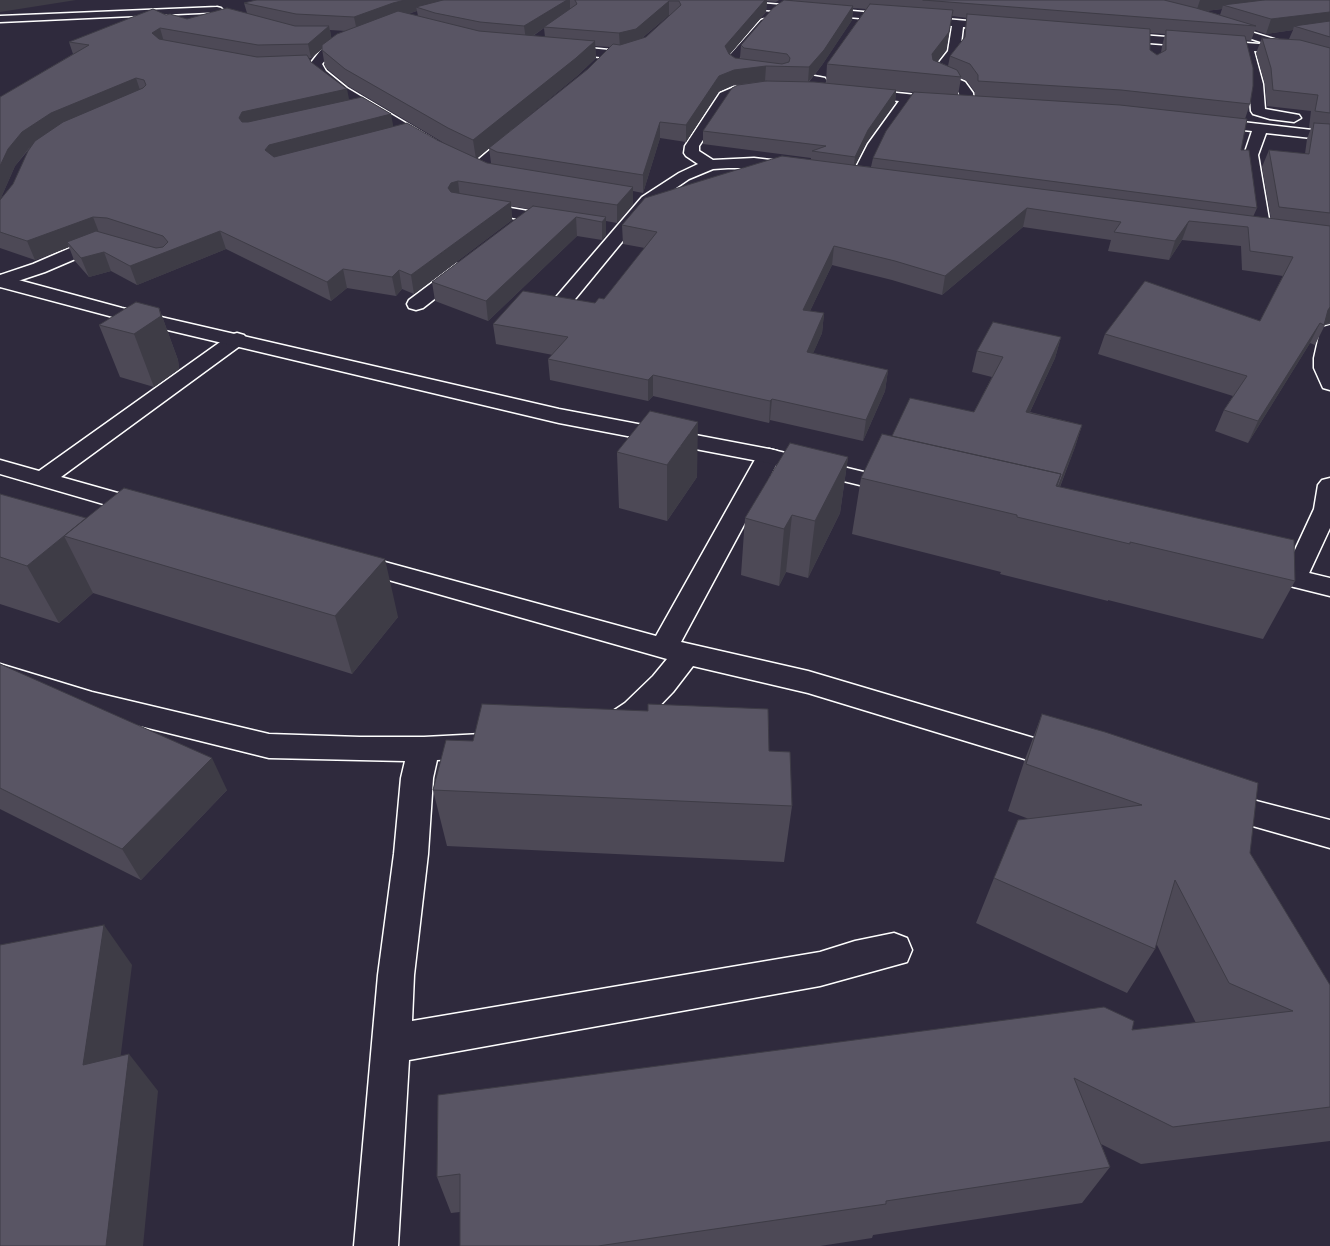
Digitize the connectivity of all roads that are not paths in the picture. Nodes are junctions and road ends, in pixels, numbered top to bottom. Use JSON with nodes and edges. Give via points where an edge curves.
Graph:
{"nodes":[{"id":1,"x":686,"y":0,"type":"edge"},
{"id":2,"x":784,"y":4,"type":"edge"},
{"id":3,"x":215,"y":5,"type":"edge"},
{"id":4,"x":978,"y":9,"type":"edge"},
{"id":5,"x":865,"y":15,"type":"junction"},
{"id":6,"x":1211,"y":16,"type":"edge"},
{"id":7,"x":230,"y":17,"type":"edge"},
{"id":8,"x":0,"y":19,"type":"edge"},
{"id":9,"x":965,"y":24,"type":"junction"},
{"id":10,"x":1015,"y":28,"type":"edge"},
{"id":11,"x":852,"y":29,"type":"edge"},
{"id":12,"x":1292,"y":34,"type":"edge"},
{"id":13,"x":326,"y":36,"type":"edge"},
{"id":14,"x":1104,"y":36,"type":"edge"},
{"id":15,"x":1265,"y":39,"type":"junction"},
{"id":16,"x":646,"y":45,"type":"edge"},
{"id":17,"x":544,"y":48,"type":"edge"},
{"id":18,"x":1248,"y":48,"type":"junction"},
{"id":19,"x":1298,"y":50,"type":"junction"},
{"id":20,"x":609,"y":54,"type":"junction"},
{"id":21,"x":1330,"y":60,"type":"edge"},
{"id":22,"x":596,"y":67,"type":"edge"},
{"id":23,"x":829,"y":68,"type":"dead end"},
{"id":24,"x":731,"y":79,"type":"junction"},
{"id":25,"x":816,"y":84,"type":"junction"},
{"id":26,"x":831,"y":90,"type":"edge"},
{"id":27,"x":849,"y":92,"type":"edge"},
{"id":28,"x":907,"y":99,"type":"junction"},
{"id":29,"x":967,"y":104,"type":"junction"},
{"id":30,"x":984,"y":104,"type":"edge"},
{"id":31,"x":368,"y":106,"type":"junction"},
{"id":32,"x":348,"y":111,"type":"edge"},
{"id":33,"x":1195,"y":120,"type":"edge"},
{"id":34,"x":1312,"y":120,"type":"dead end"},
{"id":35,"x":529,"y":124,"type":"edge"},
{"id":36,"x":1260,"y":128,"type":"junction"},
{"id":37,"x":412,"y":132,"type":"junction"},
{"id":38,"x":1330,"y":136,"type":"edge"},
{"id":39,"x":393,"y":137,"type":"edge"},
{"id":40,"x":445,"y":152,"type":"edge"},
{"id":41,"x":462,"y":160,"type":"edge"},
{"id":42,"x":710,"y":165,"type":"junction"},
{"id":43,"x":478,"y":168,"type":"junction"},
{"id":44,"x":811,"y":170,"type":"edge"},
{"id":45,"x":494,"y":174,"type":"edge"},
{"id":46,"x":840,"y":174,"type":"edge"},
{"id":47,"x":860,"y":177,"type":"junction"},
{"id":48,"x":879,"y":179,"type":"edge"},
{"id":49,"x":629,"y":197,"type":"edge"},
{"id":50,"x":648,"y":200,"type":"junction"},
{"id":51,"x":460,"y":204,"type":"edge"},
{"id":52,"x":530,"y":217,"type":"junction"},
{"id":53,"x":576,"y":224,"type":"edge"},
{"id":54,"x":515,"y":228,"type":"edge"},
{"id":55,"x":604,"y":228,"type":"edge"},
{"id":56,"x":1242,"y":228,"type":"edge"},
{"id":57,"x":622,"y":231,"type":"junction"},
{"id":58,"x":1262,"y":231,"type":"junction"},
{"id":59,"x":1281,"y":234,"type":"edge"},
{"id":60,"x":126,"y":248,"type":"edge"},
{"id":61,"x":477,"y":258,"type":"edge"},
{"id":62,"x":0,"y":281,"type":"edge"},
{"id":63,"x":564,"y":300,"type":"edge"},
{"id":64,"x":416,"y":304,"type":"dead end"},
{"id":65,"x":1330,"y":331,"type":"edge"},
{"id":66,"x":237,"y":339,"type":"junction"},
{"id":67,"x":1330,"y":384,"type":"edge"},
{"id":68,"x":769,"y":456,"type":"junction"},
{"id":69,"x":0,"y":467,"type":"edge"},
{"id":70,"x":41,"y":480,"type":"junction"},
{"id":71,"x":1330,"y":485,"type":"edge"},
{"id":72,"x":921,"y":493,"type":"edge"},
{"id":73,"x":176,"y":516,"type":"edge"},
{"id":74,"x":328,"y":555,"type":"edge"},
{"id":75,"x":1240,"y":565,"type":"edge"},
{"id":76,"x":1295,"y":578,"type":"junction"},
{"id":77,"x":1330,"y":587,"type":"edge"},
{"id":78,"x":675,"y":651,"type":"junction"},
{"id":79,"x":0,"y":675,"type":"edge"},
{"id":80,"x":578,"y":734,"type":"edge"},
{"id":81,"x":505,"y":745,"type":"edge"},
{"id":82,"x":424,"y":750,"type":"junction"},
{"id":83,"x":1092,"y":767,"type":"edge"},
{"id":84,"x":1197,"y":797,"type":"edge"},
{"id":85,"x":1330,"y":834,"type":"edge"},
{"id":86,"x":894,"y":950,"type":"dead end"},
{"id":87,"x":390,"y":1044,"type":"junction"},
{"id":88,"x":376,"y":1246,"type":"edge"}],
"edges":[{"from":1,"to":2,"type":"street"},
{"from":2,"to":5,"type":"street"},
{"from":2,"to":24,"type":"street","via":[[732,60]]},
{"from":3,"to":7,"type":"street"},
{"from":3,"to":8,"type":"street"},
{"from":4,"to":9,"type":"street"},
{"from":5,"to":9,"type":"street","via":[[897,14]]},
{"from":5,"to":11,"type":"street"},
{"from":6,"to":15,"type":"street"},
{"from":9,"to":10,"type":"street"},
{"from":9,"to":29,"type":"street","via":[[954,52],[936,74],[960,85],[966,93]]},
{"from":12,"to":15,"type":"street"},
{"from":13,"to":31,"type":"street","via":[[363,34],[335,46],[312,64],[342,91]]},
{"from":14,"to":18,"type":"street","via":[[1154,45]]},
{"from":15,"to":19,"type":"street"},
{"from":16,"to":20,"type":"street","via":[[628,53]]},
{"from":17,"to":20,"type":"street"},
{"from":18,"to":19,"type":"street"},
{"from":18,"to":34,"type":"street","via":[[1258,110],[1270,115]]},
{"from":19,"to":21,"type":"street"},
{"from":20,"to":22,"type":"street"},
{"from":23,"to":25,"type":"street"},
{"from":24,"to":25,"type":"street"},
{"from":24,"to":25,"type":"street","via":[[765,87]]},
{"from":24,"to":42,"type":"street","via":[[692,146],[691,153]]},
{"from":25,"to":26,"type":"street"},
{"from":27,"to":28,"type":"street"},
{"from":28,"to":29,"type":"street"},
{"from":28,"to":47,"type":"street","via":[[875,144]]},
{"from":29,"to":30,"type":"street"},
{"from":31,"to":32,"type":"street"},
{"from":31,"to":37,"type":"street"},
{"from":33,"to":36,"type":"street"},
{"from":35,"to":43,"type":"street"},
{"from":36,"to":38,"type":"street"},
{"from":36,"to":58,"type":"street","via":[[1251,155]]},
{"from":37,"to":39,"type":"street"},
{"from":37,"to":40,"type":"street"},
{"from":41,"to":43,"type":"street"},
{"from":42,"to":44,"type":"street","via":[[754,163]]},
{"from":42,"to":50,"type":"street","via":[[684,176]]},
{"from":43,"to":45,"type":"street"},
{"from":46,"to":47,"type":"street"},
{"from":47,"to":48,"type":"street"},
{"from":49,"to":50,"type":"street"},
{"from":50,"to":57,"type":"street"},
{"from":51,"to":52,"type":"street"},
{"from":52,"to":53,"type":"street"},
{"from":52,"to":54,"type":"street"},
{"from":55,"to":57,"type":"street"},
{"from":56,"to":58,"type":"street"},
{"from":57,"to":63,"type":"street"},
{"from":58,"to":59,"type":"street"},
{"from":60,"to":62,"type":"street","via":[[108,242],[97,243]]},
{"from":61,"to":64,"type":"street"},
{"from":62,"to":66,"type":"street","via":[[120,313]]},
{"from":65,"to":67,"type":"street","via":[[1324,352],[1324,368]]},
{"from":66,"to":68,"type":"street","via":[[559,416]]},
{"from":66,"to":70,"type":"street"},
{"from":68,"to":72,"type":"street"},
{"from":68,"to":78,"type":"street"},
{"from":69,"to":70,"type":"street"},
{"from":70,"to":73,"type":"street"},
{"from":71,"to":76,"type":"street","via":[[1326,509]]},
{"from":74,"to":78,"type":"street"},
{"from":75,"to":76,"type":"street"},
{"from":76,"to":77,"type":"street"},
{"from":78,"to":80,"type":"street","via":[[663,684],[636,711],[622,721]]},
{"from":78,"to":83,"type":"street","via":[[808,682]]},
{"from":79,"to":82,"type":"street","via":[[92,703],[269,746]]},
{"from":81,"to":82,"type":"street"},
{"from":82,"to":87,"type":"street","via":[[417,778]]},
{"from":84,"to":85,"type":"street"},
{"from":86,"to":87,"type":"street","via":[[820,969]]},
{"from":87,"to":88,"type":"street"}]}
